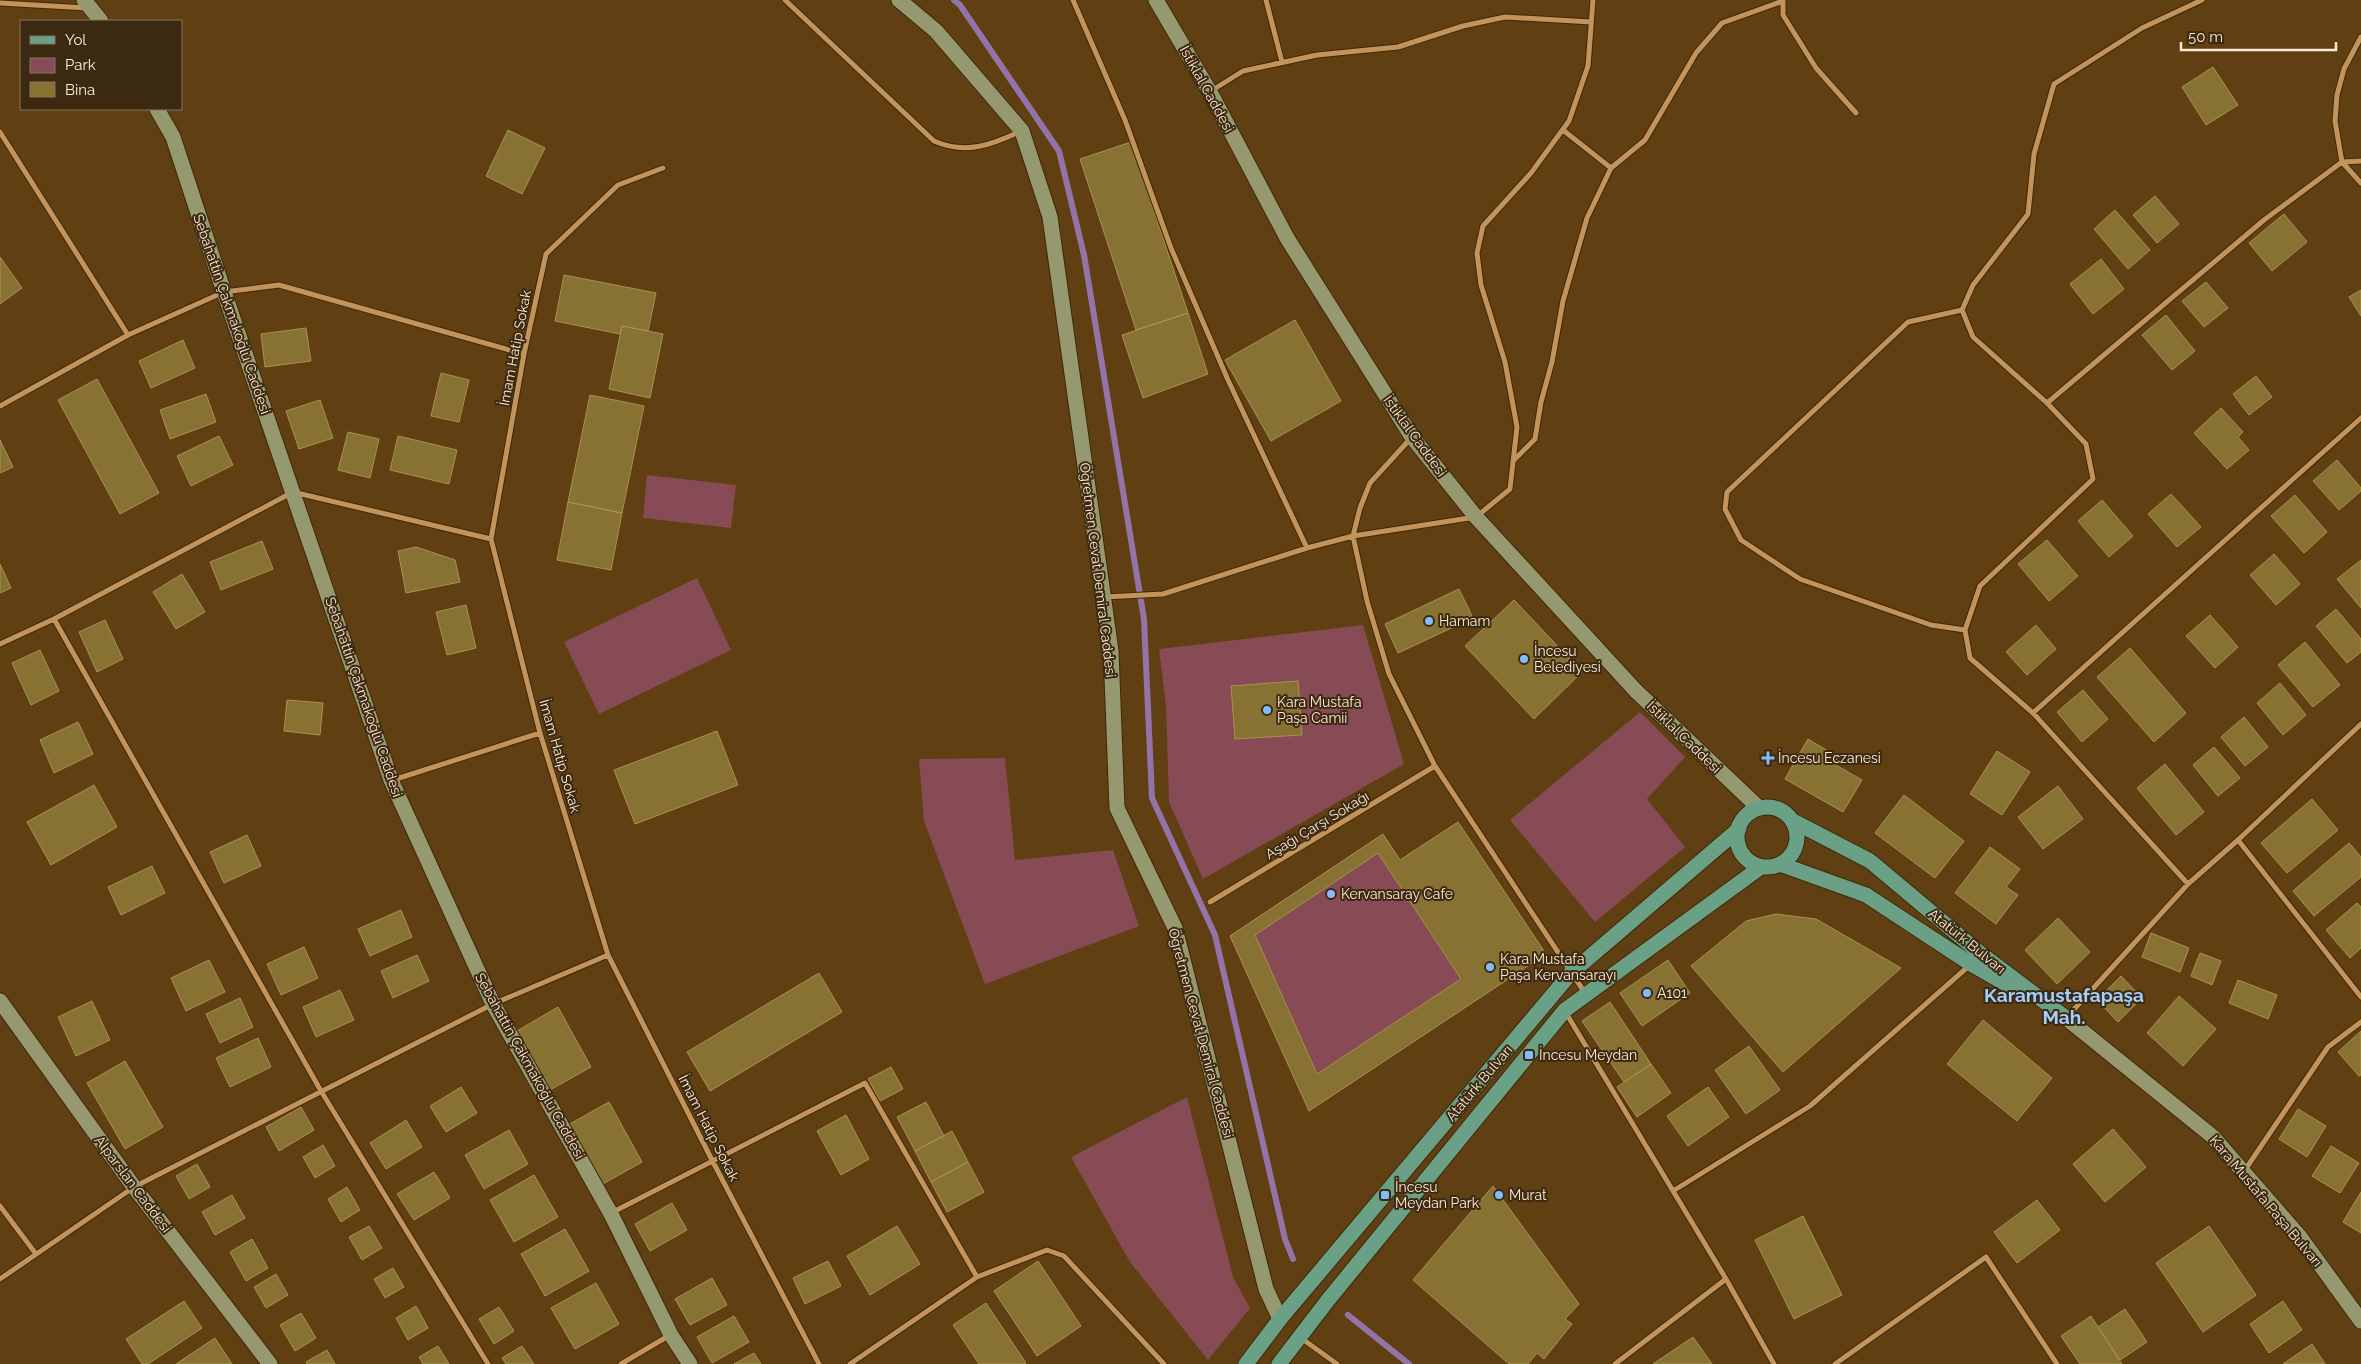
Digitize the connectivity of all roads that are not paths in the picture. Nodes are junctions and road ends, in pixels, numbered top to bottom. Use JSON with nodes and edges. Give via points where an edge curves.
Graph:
{"nodes":[{"id":1,"x":785,"y":0,"type":"edge"},
{"id":2,"x":899,"y":0,"type":"edge"},
{"id":3,"x":1073,"y":0,"type":"edge"},
{"id":4,"x":1156,"y":0,"type":"edge"},
{"id":5,"x":1266,"y":0,"type":"edge"},
{"id":6,"x":1592,"y":0,"type":"edge"},
{"id":7,"x":2202,"y":0,"type":"edge"},
{"id":8,"x":1783,"y":1,"type":"edge"},
{"id":9,"x":0,"y":3,"type":"edge"},
{"id":10,"x":87,"y":4,"type":"edge"},
{"id":11,"x":99,"y":20,"type":"edge"},
{"id":12,"x":1591,"y":22,"type":"junction"},
{"id":13,"x":2361,"y":37,"type":"edge"},
{"id":14,"x":1282,"y":62,"type":"junction"},
{"id":15,"x":1210,"y":92,"type":"junction"},
{"id":16,"x":159,"y":110,"type":"edge"},
{"id":17,"x":1856,"y":113,"type":"dead end"},
{"id":18,"x":1563,"y":130,"type":"junction"},
{"id":19,"x":1022,"y":131,"type":"junction"},
{"id":20,"x":0,"y":132,"type":"edge"},
{"id":21,"x":2361,"y":161,"type":"edge"},
{"id":22,"x":2342,"y":162,"type":"junction"},
{"id":23,"x":663,"y":168,"type":"dead end"},
{"id":24,"x":1611,"y":168,"type":"junction"},
{"id":25,"x":2361,"y":183,"type":"edge"},
{"id":26,"x":224,"y":292,"type":"junction"},
{"id":27,"x":1962,"y":310,"type":"junction"},
{"id":28,"x":128,"y":335,"type":"junction"},
{"id":29,"x":524,"y":354,"type":"junction"},
{"id":30,"x":2047,"y":403,"type":"junction"},
{"id":31,"x":0,"y":406,"type":"edge"},
{"id":32,"x":2361,"y":418,"type":"edge"},
{"id":33,"x":1412,"y":437,"type":"junction"},
{"id":34,"x":1513,"y":460,"type":"junction"},
{"id":35,"x":292,"y":492,"type":"junction"},
{"id":36,"x":1476,"y":516,"type":"junction"},
{"id":37,"x":1353,"y":536,"type":"junction"},
{"id":38,"x":491,"y":539,"type":"junction"},
{"id":39,"x":1307,"y":548,"type":"junction"},
{"id":40,"x":1104,"y":597,"type":"junction"},
{"id":41,"x":54,"y":619,"type":"junction"},
{"id":42,"x":1965,"y":630,"type":"junction"},
{"id":43,"x":0,"y":644,"type":"edge"},
{"id":44,"x":2033,"y":713,"type":"junction"},
{"id":45,"x":2361,"y":724,"type":"edge"},
{"id":46,"x":540,"y":733,"type":"junction"},
{"id":47,"x":1435,"y":766,"type":"junction"},
{"id":48,"x":391,"y":780,"type":"junction"},
{"id":49,"x":1759,"y":808,"type":"junction"},
{"id":50,"x":1793,"y":821,"type":"junction"},
{"id":51,"x":1739,"y":829,"type":"junction"},
{"id":52,"x":2238,"y":840,"type":"junction"},
{"id":53,"x":1780,"y":864,"type":"junction"},
{"id":54,"x":1761,"y":866,"type":"junction"},
{"id":55,"x":2188,"y":884,"type":"junction"},
{"id":56,"x":1210,"y":902,"type":"dead end"},
{"id":57,"x":608,"y":955,"type":"junction"},
{"id":58,"x":1976,"y":959,"type":"junction"},
{"id":59,"x":1571,"y":973,"type":"junction"},
{"id":60,"x":1585,"y":994,"type":"junction"},
{"id":61,"x":2361,"y":996,"type":"edge"},
{"id":62,"x":0,"y":1001,"type":"edge"},
{"id":63,"x":493,"y":1004,"type":"junction"},
{"id":64,"x":1565,"y":1010,"type":"junction"},
{"id":65,"x":2066,"y":1018,"type":"junction"},
{"id":66,"x":2361,"y":1022,"type":"edge"},
{"id":67,"x":321,"y":1091,"type":"junction"},
{"id":68,"x":713,"y":1162,"type":"junction"},
{"id":69,"x":2244,"y":1172,"type":"junction"},
{"id":70,"x":134,"y":1187,"type":"junction"},
{"id":71,"x":1673,"y":1191,"type":"junction"},
{"id":72,"x":0,"y":1206,"type":"edge"},
{"id":73,"x":611,"y":1214,"type":"junction"},
{"id":74,"x":36,"y":1254,"type":"junction"},
{"id":75,"x":977,"y":1277,"type":"junction"},
{"id":76,"x":0,"y":1279,"type":"edge"},
{"id":77,"x":1726,"y":1279,"type":"junction"},
{"id":78,"x":1280,"y":1319,"type":"junction"},
{"id":79,"x":2361,"y":1321,"type":"edge"},
{"id":80,"x":671,"y":1335,"type":"junction"},
{"id":81,"x":1300,"y":1338,"type":"junction"},
{"id":82,"x":270,"y":1364,"type":"edge"},
{"id":83,"x":488,"y":1364,"type":"edge"},
{"id":84,"x":621,"y":1364,"type":"edge"},
{"id":85,"x":690,"y":1364,"type":"edge"},
{"id":86,"x":819,"y":1364,"type":"edge"},
{"id":87,"x":850,"y":1364,"type":"edge"},
{"id":88,"x":1164,"y":1364,"type":"edge"},
{"id":89,"x":1246,"y":1364,"type":"edge"},
{"id":90,"x":1279,"y":1364,"type":"edge"},
{"id":91,"x":1337,"y":1364,"type":"edge"},
{"id":92,"x":1615,"y":1364,"type":"edge"},
{"id":93,"x":1774,"y":1364,"type":"edge"},
{"id":94,"x":1835,"y":1364,"type":"edge"},
{"id":95,"x":2057,"y":1364,"type":"edge"}],
"edges":[{"from":1,"to":19,"type":"street","via":[[934,140],[959,149],[975,148],[993,145]]},
{"from":2,"to":19,"type":"main road","name":"Öğretmen Cevat Demiral Caddesi","via":[[936,31]]},
{"from":3,"to":39,"type":"street","via":[[1125,120],[1171,248],[1228,380]]},
{"from":4,"to":15,"type":"main road","name":"İstiklal Caddesi"},
{"from":5,"to":14,"type":"street"},
{"from":6,"to":12,"type":"street"},
{"from":7,"to":27,"type":"street","via":[[2142,28],[2054,84],[2034,154],[2028,214],[1973,285]]},
{"from":8,"to":17,"type":"street","via":[[1783,15],[1816,68]]},
{"from":8,"to":24,"type":"street","via":[[1722,22],[1696,53],[1645,140]]},
{"from":9,"to":10,"type":"street"},
{"from":10,"to":11,"type":"main road"},
{"from":12,"to":14,"type":"street","via":[[1505,17],[1463,26],[1398,47]]},
{"from":12,"to":18,"type":"street","via":[[1588,66]]},
{"from":13,"to":22,"type":"street","via":[[2344,69],[2337,95],[2335,121]]},
{"from":14,"to":15,"type":"street","via":[[1243,70]]},
{"from":15,"to":33,"type":"main road","name":"İstiklal Caddesi","via":[[1287,238]]},
{"from":16,"to":26,"type":"main road","name":"Sebahattin Çakmakoğlu Caddesi","via":[[173,137]]},
{"from":18,"to":24,"type":"street"},
{"from":18,"to":34,"type":"street","via":[[1531,173],[1483,226],[1477,253],[1480,285],[1505,362],[1517,426]]},
{"from":19,"to":40,"type":"main road","name":"Öğretmen Cevat Demiral Caddesi","via":[[1050,217]]},
{"from":20,"to":28,"type":"street"},
{"from":21,"to":22,"type":"street"},
{"from":22,"to":25,"type":"street"},
{"from":22,"to":30,"type":"street","via":[[2264,220]]},
{"from":23,"to":29,"type":"street","name":"İmam Hatip Sokak","via":[[618,185],[546,254]]},
{"from":24,"to":34,"type":"street","via":[[1588,218],[1563,301],[1535,439]]},
{"from":26,"to":28,"type":"street"},
{"from":26,"to":29,"type":"street","via":[[279,285]]},
{"from":26,"to":35,"type":"main road","name":"Sebahattin Çakmakoğlu Caddesi"},
{"from":27,"to":30,"type":"street","via":[[1973,337]]},
{"from":27,"to":42,"type":"street","via":[[1908,322],[1727,492],[1725,510],[1741,540],[1800,579],[1931,625]]},
{"from":28,"to":31,"type":"street"},
{"from":29,"to":38,"type":"street","name":"İmam Hatip Sokak"},
{"from":30,"to":42,"type":"street","via":[[2086,444],[2093,479],[1980,586]]},
{"from":32,"to":44,"type":"street"},
{"from":33,"to":36,"type":"main road","name":"İstiklal Caddesi"},
{"from":33,"to":37,"type":"street","via":[[1370,483]]},
{"from":34,"to":36,"type":"street","via":[[1510,489]]},
{"from":35,"to":38,"type":"street"},
{"from":35,"to":41,"type":"street"},
{"from":35,"to":48,"type":"main road","name":"Sebahattin Çakmakoğlu Caddesi"},
{"from":36,"to":37,"type":"street"},
{"from":36,"to":49,"type":"main road","name":"İstiklal Caddesi","via":[[1636,691]]},
{"from":37,"to":39,"type":"street"},
{"from":37,"to":47,"type":"street","via":[[1367,601],[1389,674]]},
{"from":38,"to":46,"type":"street","name":"İmam Hatip Sokak"},
{"from":39,"to":40,"type":"street","via":[[1163,594]]},
{"from":40,"to":78,"type":"main road","name":"Öğretmen Cevat Demiral Caddesi","via":[[1112,651],[1117,808],[1175,928],[1266,1289]]},
{"from":41,"to":43,"type":"street"},
{"from":41,"to":67,"type":"street"},
{"from":42,"to":44,"type":"street","via":[[1970,658]]},
{"from":44,"to":55,"type":"street"},
{"from":45,"to":52,"type":"street"},
{"from":46,"to":48,"type":"street"},
{"from":46,"to":57,"type":"street","name":"İmam Hatip Sokak"},
{"from":47,"to":56,"type":"street","name":"Aşağı Çarşı Sokağı"},
{"from":47,"to":59,"type":"street"},
{"from":48,"to":63,"type":"main road","name":"Sebahattin Çakmakoğlu Caddesi"},
{"from":49,"to":50,"type":"main road","name":"Atatürk Bulvarı","via":[[1778,809]]},
{"from":49,"to":51,"type":"main road","name":"Atatürk Bulvarı","via":[[1743,820]]},
{"from":50,"to":53,"type":"main road","via":[[1797,831],[1794,850],[1789,859]]},
{"from":50,"to":58,"type":"main road","name":"Atatürk Bulvarı","via":[[1870,861]]},
{"from":51,"to":54,"type":"main road","via":[[1744,856]]},
{"from":51,"to":59,"type":"main road","name":"Atatürk Bulvarı"},
{"from":52,"to":55,"type":"street"},
{"from":52,"to":61,"type":"street"},
{"from":53,"to":54,"type":"main road","name":"Atatürk Bulvarı"},
{"from":53,"to":58,"type":"main road","name":"Atatürk Bulvarı","via":[[1866,895]]},
{"from":54,"to":60,"type":"main road","name":"Atatürk Bulvarı"},
{"from":55,"to":65,"type":"street"},
{"from":57,"to":63,"type":"street"},
{"from":57,"to":68,"type":"street","name":"İmam Hatip Sokak"},
{"from":58,"to":65,"type":"main road","name":"Atatürk Bulvarı"},
{"from":58,"to":71,"type":"street","via":[[1810,1106]]},
{"from":59,"to":60,"type":"street"},
{"from":59,"to":78,"type":"main road","name":"Atatürk Bulvarı"},
{"from":60,"to":64,"type":"main road","name":"Atatürk Bulvarı"},
{"from":62,"to":70,"type":"main road","name":"Alparslan Caddesi"},
{"from":63,"to":67,"type":"street"},
{"from":63,"to":73,"type":"main road","name":"Sebahattin Çakmakoğlu Caddesi"},
{"from":64,"to":71,"type":"street"},
{"from":64,"to":81,"type":"main road","name":"Atatürk Bulvarı"},
{"from":65,"to":69,"type":"main road","name":"Kara Mustafa Paşa Bulvarı","via":[[2212,1136]]},
{"from":66,"to":69,"type":"street","via":[[2328,1047]]},
{"from":67,"to":70,"type":"street"},
{"from":67,"to":83,"type":"street"},
{"from":68,"to":73,"type":"street"},
{"from":68,"to":75,"type":"street","via":[[865,1083]]},
{"from":68,"to":86,"type":"street","name":"İmam Hatip Sokak"},
{"from":69,"to":79,"type":"main road","name":"Kara Mustafa Paşa Bulvarı","via":[[2300,1238]]},
{"from":70,"to":74,"type":"street"},
{"from":70,"to":82,"type":"main road","name":"Alparslan Caddesi"},
{"from":71,"to":77,"type":"street"},
{"from":72,"to":74,"type":"street"},
{"from":73,"to":80,"type":"main road","name":"Sebahattin Çakmakoğlu Caddesi"},
{"from":74,"to":76,"type":"street"},
{"from":75,"to":87,"type":"street"},
{"from":75,"to":88,"type":"street","via":[[1047,1250],[1064,1256]]},
{"from":77,"to":92,"type":"street"},
{"from":77,"to":93,"type":"street"},
{"from":78,"to":89,"type":"main road","name":"Atatürk Bulvarı"},
{"from":80,"to":84,"type":"street"},
{"from":80,"to":85,"type":"main road","name":"Sebahattin Çakmakoğlu Caddesi"},
{"from":81,"to":90,"type":"main road","name":"Atatürk Bulvarı"},
{"from":81,"to":91,"type":"street"},
{"from":94,"to":95,"type":"street","via":[[1986,1257]]}]}
